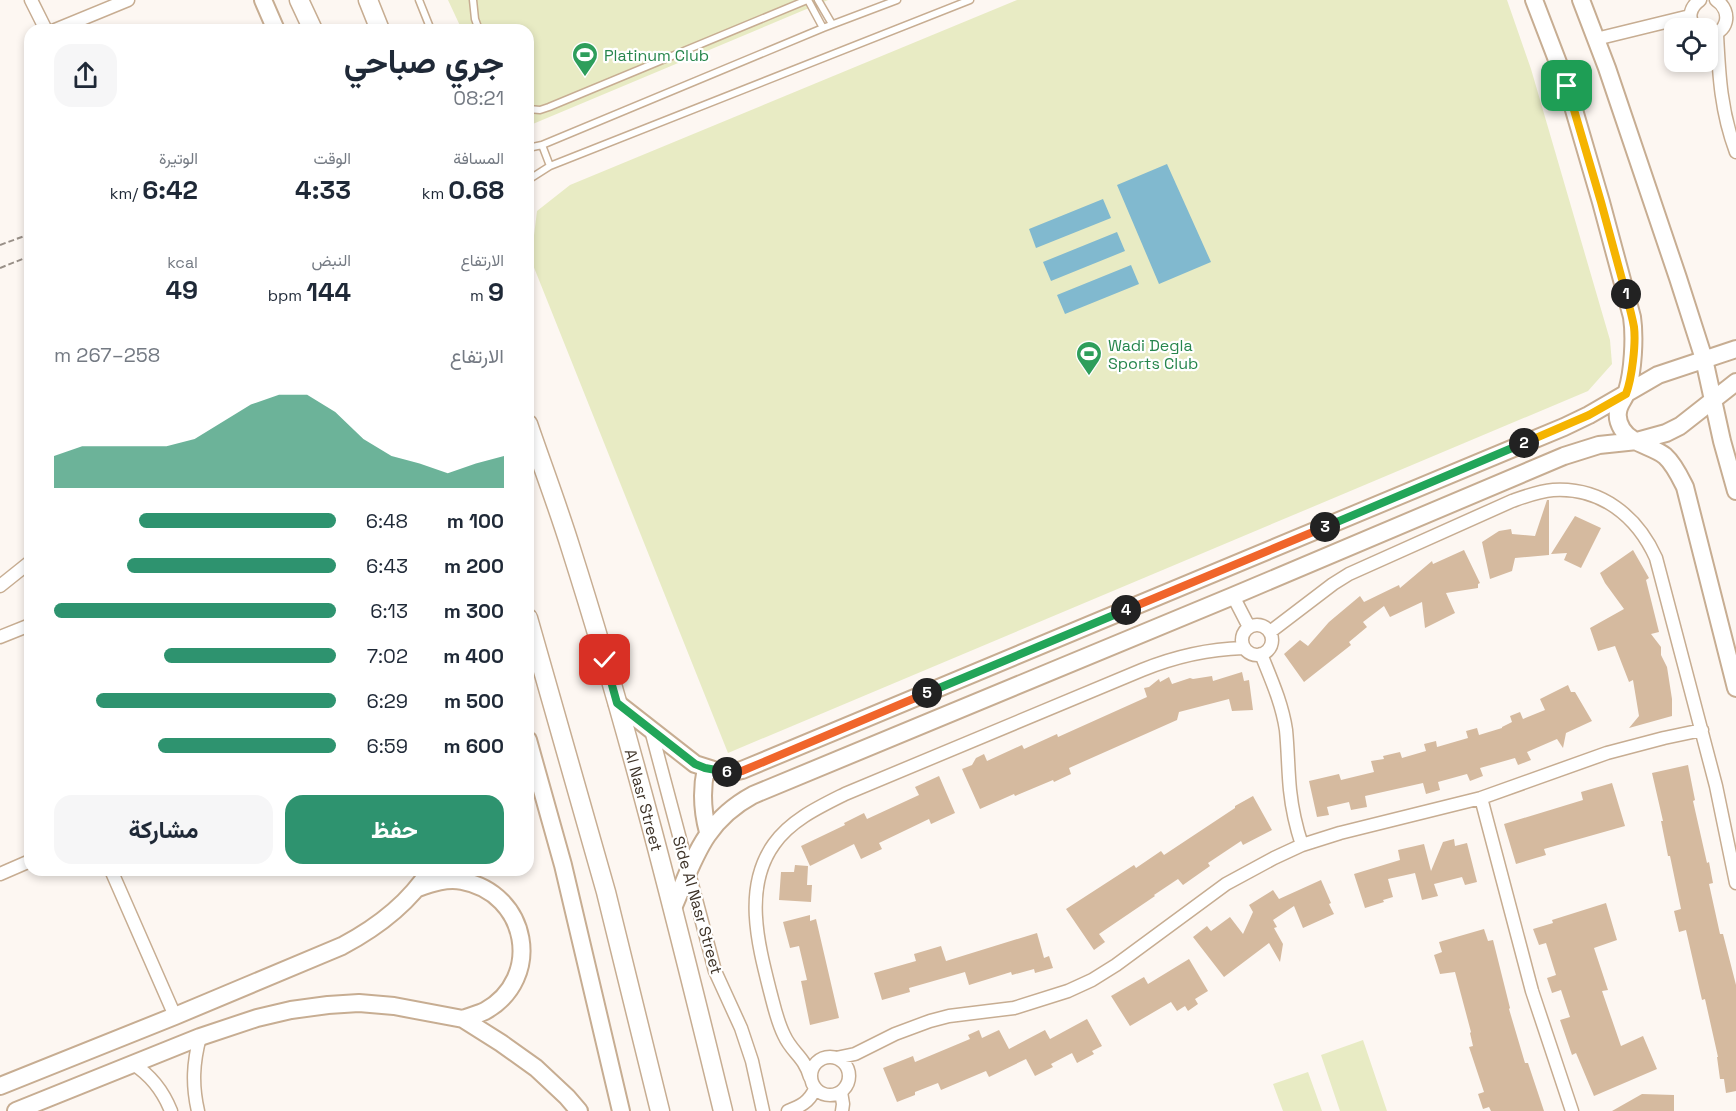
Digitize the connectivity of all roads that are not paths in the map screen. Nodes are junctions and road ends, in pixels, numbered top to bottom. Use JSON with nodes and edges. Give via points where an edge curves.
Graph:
{"nodes":[{"id":1,"x":31,"y":0,"type":"edge"},
{"id":2,"x":128,"y":0,"type":"edge"},
{"id":3,"x":263,"y":0,"type":"edge"},
{"id":4,"x":299,"y":0,"type":"edge"},
{"id":5,"x":368,"y":0,"type":"edge"},
{"id":6,"x":421,"y":0,"type":"edge"},
{"id":7,"x":473,"y":0,"type":"edge"},
{"id":8,"x":807,"y":0,"type":"edge"},
{"id":9,"x":818,"y":0,"type":"edge"},
{"id":10,"x":897,"y":0,"type":"edge"},
{"id":11,"x":970,"y":0,"type":"edge"},
{"id":12,"x":1534,"y":0,"type":"edge"},
{"id":13,"x":1581,"y":0,"type":"edge"},
{"id":14,"x":1700,"y":0,"type":"edge"},
{"id":15,"x":1716,"y":0,"type":"edge"},
{"id":16,"x":1731,"y":8,"type":"edge"},
{"id":17,"x":1690,"y":16,"type":"joint"},
{"id":18,"x":43,"y":24,"type":"edge"},
{"id":19,"x":70,"y":24,"type":"edge"},
{"id":20,"x":273,"y":24,"type":"edge"},
{"id":21,"x":309,"y":24,"type":"edge"},
{"id":22,"x":378,"y":24,"type":"edge"},
{"id":23,"x":429,"y":24,"type":"edge"},
{"id":24,"x":477,"y":24,"type":"edge"},
{"id":25,"x":832,"y":24,"type":"junction"},
{"id":26,"x":823,"y":28,"type":"junction"},
{"id":27,"x":1718,"y":29,"type":"edge"},
{"id":28,"x":1596,"y":39,"type":"junction"},
{"id":29,"x":1718,"y":72,"type":"edge"},
{"id":30,"x":534,"y":110,"type":"edge"},
{"id":31,"x":542,"y":145,"type":"junction"},
{"id":32,"x":534,"y":147,"type":"edge"},
{"id":33,"x":1736,"y":152,"type":"edge"},
{"id":34,"x":550,"y":166,"type":"junction"},
{"id":35,"x":534,"y":176,"type":"edge"},
{"id":36,"x":1736,"y":350,"type":"edge"},
{"id":37,"x":1704,"y":359,"type":"junction"},
{"id":38,"x":1736,"y":382,"type":"edge"},
{"id":39,"x":1626,"y":394,"type":"junction"},
{"id":40,"x":1713,"y":399,"type":"junction"},
{"id":41,"x":1636,"y":441,"type":"junction"},
{"id":42,"x":534,"y":442,"type":"edge"},
{"id":43,"x":1736,"y":491,"type":"edge"},
{"id":44,"x":24,"y":567,"type":"edge"},
{"id":45,"x":0,"y":586,"type":"edge"},
{"id":46,"x":1233,"y":596,"type":"junction"},
{"id":47,"x":24,"y":627,"type":"edge"},
{"id":48,"x":1249,"y":627,"type":"junction"},
{"id":49,"x":1270,"y":632,"type":"junction"},
{"id":50,"x":0,"y":637,"type":"edge"},
{"id":51,"x":534,"y":639,"type":"edge"},
{"id":52,"x":1244,"y":648,"type":"junction"},
{"id":53,"x":1261,"y":654,"type":"junction"},
{"id":54,"x":1736,"y":688,"type":"edge"},
{"id":55,"x":617,"y":703,"type":"junction"},
{"id":56,"x":651,"y":730,"type":"junction"},
{"id":57,"x":1702,"y":730,"type":"junction"},
{"id":58,"x":534,"y":762,"type":"edge"},
{"id":59,"x":705,"y":768,"type":"junction"},
{"id":60,"x":1481,"y":798,"type":"junction"},
{"id":61,"x":708,"y":832,"type":"junction"},
{"id":62,"x":1302,"y":845,"type":"junction"},
{"id":63,"x":24,"y":864,"type":"edge"},
{"id":64,"x":688,"y":873,"type":"junction"},
{"id":65,"x":0,"y":874,"type":"edge"},
{"id":66,"x":114,"y":876,"type":"edge"},
{"id":67,"x":426,"y":876,"type":"edge"},
{"id":68,"x":1736,"y":883,"type":"edge"},
{"id":69,"x":418,"y":888,"type":"junction"},
{"id":70,"x":674,"y":909,"type":"junction"},
{"id":71,"x":175,"y":1016,"type":"junction"},
{"id":72,"x":464,"y":1018,"type":"junction"},
{"id":73,"x":200,"y":1037,"type":"junction"},
{"id":74,"x":862,"y":1050,"type":"junction"},
{"id":75,"x":798,"y":1055,"type":"junction"},
{"id":76,"x":836,"y":1058,"type":"junction"},
{"id":77,"x":818,"y":1061,"type":"junction"},
{"id":78,"x":134,"y":1064,"type":"junction"},
{"id":79,"x":848,"y":1072,"type":"junction"},
{"id":80,"x":812,"y":1083,"type":"junction"},
{"id":81,"x":0,"y":1086,"type":"edge"},
{"id":82,"x":841,"y":1092,"type":"junction"},
{"id":83,"x":16,"y":1111,"type":"edge"},
{"id":84,"x":171,"y":1111,"type":"edge"},
{"id":85,"x":198,"y":1111,"type":"edge"},
{"id":86,"x":579,"y":1111,"type":"edge"},
{"id":87,"x":621,"y":1111,"type":"edge"},
{"id":88,"x":660,"y":1111,"type":"edge"},
{"id":89,"x":723,"y":1111,"type":"edge"},
{"id":90,"x":763,"y":1111,"type":"edge"},
{"id":91,"x":788,"y":1111,"type":"edge"},
{"id":92,"x":842,"y":1111,"type":"edge"},
{"id":93,"x":1572,"y":1111,"type":"edge"}],
"edges":[{"from":1,"to":18,"type":"street"},
{"from":2,"to":19,"type":"street"},
{"from":3,"to":20,"type":"street"},
{"from":4,"to":21,"type":"main road"},
{"from":5,"to":22,"type":"main road"},
{"from":6,"to":23,"type":"lane"},
{"from":7,"to":24,"type":"lane"},
{"from":8,"to":26,"type":"lane"},
{"from":8,"to":30,"type":"lane","via":[[549,107]]},
{"from":9,"to":25,"type":"lane"},
{"from":10,"to":25,"type":"lane"},
{"from":11,"to":34,"type":"lane"},
{"from":12,"to":39,"type":"street","via":[[1567,86],[1632,317],[1634,336]]},
{"from":13,"to":28,"type":"street"},
{"from":14,"to":17,"type":"street"},
{"from":15,"to":16,"type":"street"},
{"from":16,"to":27,"type":"street","via":[[1726,23]]},
{"from":17,"to":28,"type":"street"},
{"from":25,"to":26,"type":"lane"},
{"from":26,"to":31,"type":"lane"},
{"from":28,"to":37,"type":"street"},
{"from":29,"to":33,"type":"street","via":[[1722,105]]},
{"from":31,"to":32,"type":"lane"},
{"from":31,"to":34,"type":"lane"},
{"from":34,"to":35,"type":"lane"},
{"from":36,"to":37,"type":"street"},
{"from":37,"to":39,"type":"street","via":[[1658,375]]},
{"from":37,"to":40,"type":"street"},
{"from":38,"to":40,"type":"street"},
{"from":39,"to":41,"type":"street","via":[[1618,407],[1618,421]]},
{"from":39,"to":59,"type":"street","via":[[1563,427],[742,771],[729,773]]},
{"from":40,"to":41,"type":"street","via":[[1680,426]]},
{"from":40,"to":43,"type":"street"},
{"from":41,"to":46,"type":"street","via":[[1599,445],[1564,456]]},
{"from":41,"to":54,"type":"street","via":[[1665,456],[1685,487]]},
{"from":42,"to":55,"type":"main road","name":"Al Nasr Street"},
{"from":44,"to":45,"type":"street"},
{"from":46,"to":48,"type":"street"},
{"from":46,"to":61,"type":"street","via":[[753,795],[728,810]]},
{"from":47,"to":50,"type":"street"},
{"from":48,"to":49,"type":"street","via":[[1258,624]]},
{"from":48,"to":52,"type":"street","via":[[1241,638]]},
{"from":49,"to":53,"type":"street","via":[[1271,645]]},
{"from":49,"to":57,"type":"street","via":[[1349,574],[1498,507],[1553,490],[1587,494],[1616,508],[1639,527],[1656,558]]},
{"from":51,"to":88,"type":"main road","via":[[606,892]]},
{"from":52,"to":53,"type":"street","via":[[1251,654]]},
{"from":52,"to":75,"type":"street","via":[[1212,650],[1165,661],[845,794],[798,820],[766,858],[756,896],[756,922],[779,1022]]},
{"from":53,"to":62,"type":"street","via":[[1283,716],[1290,793]]},
{"from":55,"to":56,"type":"street"},
{"from":55,"to":70,"type":"main road","name":"Al Nasr Street"},
{"from":56,"to":59,"type":"street"},
{"from":56,"to":64,"type":"street","name":"Side Al Nasr Street"},
{"from":57,"to":60,"type":"street","via":[[1607,753]]},
{"from":57,"to":68,"type":"street"},
{"from":58,"to":87,"type":"street"},
{"from":59,"to":61,"type":"street","via":[[702,807]]},
{"from":60,"to":62,"type":"street"},
{"from":60,"to":93,"type":"street","via":[[1532,991]]},
{"from":61,"to":64,"type":"street"},
{"from":62,"to":74,"type":"street","via":[[1226,884],[1092,980],[1014,1008],[930,1021]]},
{"from":63,"to":65,"type":"street"},
{"from":64,"to":70,"type":"street"},
{"from":64,"to":90,"type":"street","name":"Side Al Nasr Street","via":[[715,971],[752,1061]]},
{"from":66,"to":71,"type":"street"},
{"from":67,"to":69,"type":"street"},
{"from":69,"to":71,"type":"street","via":[[364,934],[342,946]]},
{"from":69,"to":72,"type":"street","via":[[450,880],[482,886],[514,916],[521,937],[522,959],[515,980],[502,998],[484,1011]]},
{"from":70,"to":89,"type":"main road","name":"Al Nasr Street"},
{"from":71,"to":81,"type":"street"},
{"from":72,"to":73,"type":"street","via":[[394,1006],[328,1005],[257,1018]]},
{"from":72,"to":86,"type":"street","via":[[536,1068]]},
{"from":73,"to":78,"type":"street"},
{"from":73,"to":85,"type":"street","via":[[193,1076]]},
{"from":74,"to":76,"type":"street"},
{"from":74,"to":79,"type":"street"},
{"from":75,"to":77,"type":"street"},
{"from":75,"to":80,"type":"street"},
{"from":76,"to":77,"type":"street"},
{"from":76,"to":79,"type":"street"},
{"from":77,"to":80,"type":"street","via":[[811,1071]]},
{"from":78,"to":83,"type":"street"},
{"from":78,"to":84,"type":"street","via":[[161,1090]]},
{"from":79,"to":82,"type":"street","via":[[849,1080]]},
{"from":80,"to":82,"type":"street","via":[[819,1092],[830,1096]]},
{"from":80,"to":91,"type":"street","via":[[807,1101]]},
{"from":82,"to":92,"type":"street"}]}
